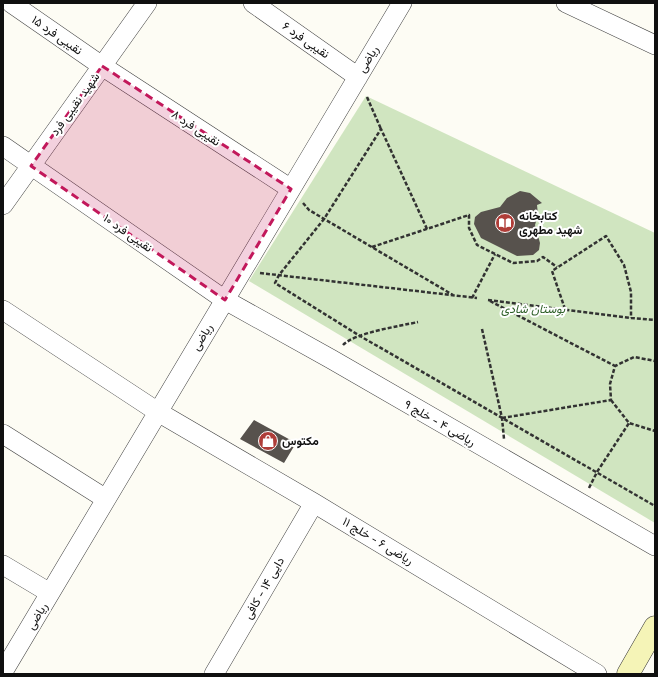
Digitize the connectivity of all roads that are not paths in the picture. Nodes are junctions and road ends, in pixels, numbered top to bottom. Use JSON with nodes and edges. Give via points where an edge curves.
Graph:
{"nodes":[{"id":1,"x":12,"y":3,"type":"edge"},
{"id":2,"x":147,"y":3,"type":"edge"},
{"id":3,"x":253,"y":3,"type":"edge"},
{"id":4,"x":402,"y":3,"type":"edge"},
{"id":5,"x":566,"y":3,"type":"edge"},
{"id":6,"x":655,"y":45,"type":"edge"},
{"id":7,"x":102,"y":66,"type":"junction"},
{"id":8,"x":358,"y":77,"type":"junction"},
{"id":9,"x":3,"y":146,"type":"edge"},
{"id":10,"x":31,"y":166,"type":"junction"},
{"id":11,"x":291,"y":189,"type":"junction"},
{"id":12,"x":3,"y":205,"type":"edge"},
{"id":13,"x":225,"y":300,"type":"junction"},
{"id":14,"x":3,"y":310,"type":"edge"},
{"id":15,"x":158,"y":412,"type":"junction"},
{"id":16,"x":3,"y":434,"type":"edge"},
{"id":17,"x":106,"y":499,"type":"junction"},
{"id":18,"x":314,"y":503,"type":"junction"},
{"id":19,"x":655,"y":546,"type":"edge"},
{"id":20,"x":3,"y":565,"type":"edge"},
{"id":21,"x":50,"y":593,"type":"junction"},
{"id":22,"x":655,"y":627,"type":"edge"},
{"id":23,"x":3,"y":672,"type":"edge"},
{"id":24,"x":214,"y":674,"type":"edge"},
{"id":25,"x":597,"y":674,"type":"edge"},
{"id":26,"x":628,"y":674,"type":"edge"}],
"edges":[{"from":1,"to":7,"type":"street","name":"نقیبی فرد ۱۵"},
{"from":2,"to":7,"type":"street","name":"شهید نقیبی فرد"},
{"from":3,"to":8,"type":"street","name":"نقیبی فرد ۶"},
{"from":4,"to":8,"type":"street","name":"ریاضی"},
{"from":5,"to":6,"type":"street"},
{"from":7,"to":10,"type":"street","name":"شهید نقیبی فرد"},
{"from":7,"to":11,"type":"street","name":"نقیبی فرد ۸"},
{"from":8,"to":11,"type":"street","name":"ریاضی"},
{"from":9,"to":10,"type":"street","name":"نقیبی فرد ۱۰"},
{"from":10,"to":12,"type":"street","name":"شهید نقیبی فرد"},
{"from":10,"to":13,"type":"street","name":"نقیبی فرد ۱۰"},
{"from":11,"to":13,"type":"street","name":"ریاضی"},
{"from":13,"to":15,"type":"street","name":"ریاضی"},
{"from":13,"to":19,"type":"street","name":"ریاضی ۴ - خلج ۹"},
{"from":14,"to":15,"type":"street","name":"ریاضی ۶ - خلج ۱۱"},
{"from":15,"to":17,"type":"street","name":"ریاضی"},
{"from":15,"to":18,"type":"street","name":"ریاضی ۶ - خلج ۱۱"},
{"from":16,"to":17,"type":"street"},
{"from":17,"to":21,"type":"street","name":"ریاضی"},
{"from":18,"to":24,"type":"street","name":"دایی ۱۴ - کافی"},
{"from":18,"to":25,"type":"street","name":"ریاضی ۶ - خلج ۱۱"},
{"from":20,"to":21,"type":"street"},
{"from":21,"to":23,"type":"street","name":"ریاضی"},
{"from":22,"to":26,"type":"street"}]}
